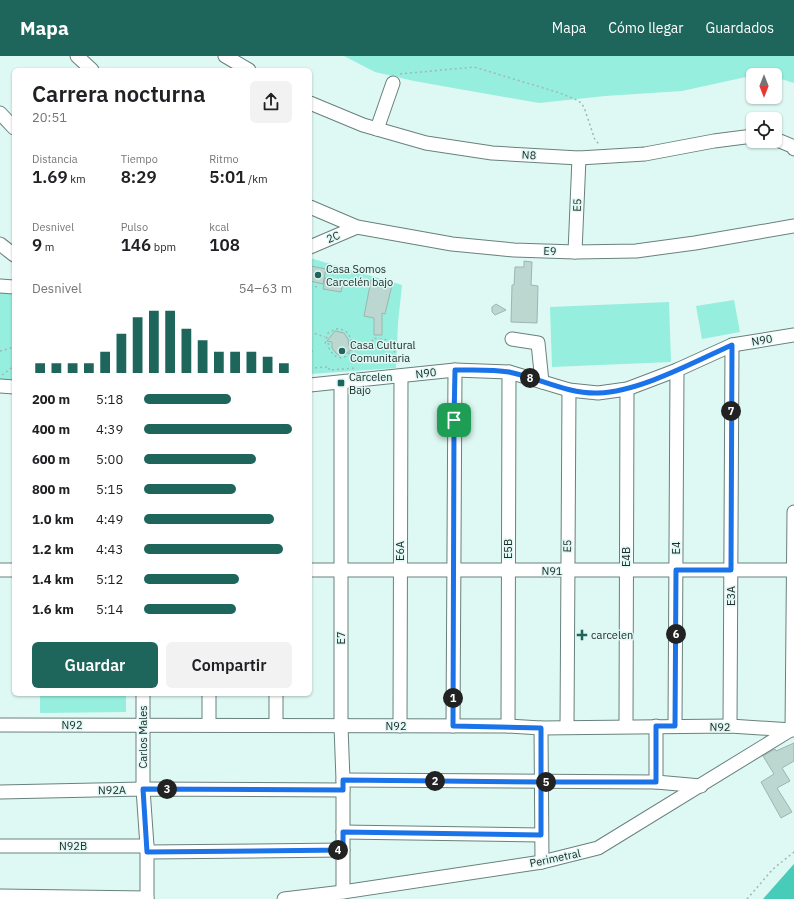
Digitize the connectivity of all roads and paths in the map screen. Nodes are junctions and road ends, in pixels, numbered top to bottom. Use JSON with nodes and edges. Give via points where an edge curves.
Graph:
{"nodes":[{"id":1,"x":77,"y":56,"type":"edge"},
{"id":2,"x":225,"y":56,"type":"edge"},
{"id":3,"x":90,"y":68,"type":"edge"},
{"id":4,"x":246,"y":68,"type":"edge"},
{"id":5,"x":393,"y":83,"type":"joint"},
{"id":6,"x":312,"y":104,"type":"edge"},
{"id":7,"x":0,"y":113,"type":"edge"},
{"id":8,"x":12,"y":126,"type":"edge"},
{"id":9,"x":378,"y":129,"type":"junction"},
{"id":10,"x":746,"y":137,"type":"edge"},
{"id":11,"x":782,"y":142,"type":"edge"},
{"id":12,"x":794,"y":149,"type":"edge"},
{"id":13,"x":608,"y":156,"type":"junction"},
{"id":14,"x":579,"y":158,"type":"junction"},
{"id":15,"x":312,"y":208,"type":"edge"},
{"id":16,"x":357,"y":226,"type":"junction"},
{"id":17,"x":794,"y":226,"type":"edge"},
{"id":18,"x":0,"y":244,"type":"edge"},
{"id":19,"x":312,"y":246,"type":"edge"},
{"id":20,"x":575,"y":252,"type":"junction"},
{"id":21,"x":12,"y":253,"type":"edge"},
{"id":22,"x":0,"y":286,"type":"edge"},
{"id":23,"x":312,"y":286,"type":"edge"},
{"id":24,"x":12,"y":287,"type":"edge"},
{"id":25,"x":318,"y":287,"type":"dead end"},
{"id":26,"x":312,"y":333,"type":"edge"},
{"id":27,"x":794,"y":335,"type":"edge"},
{"id":28,"x":326,"y":337,"type":"junction"},
{"id":29,"x":512,"y":339,"type":"dead end"},
{"id":30,"x":356,"y":344,"type":"junction"},
{"id":31,"x":732,"y":345,"type":"junction"},
{"id":32,"x":12,"y":347,"type":"edge"},
{"id":33,"x":0,"y":351,"type":"edge"},
{"id":34,"x":387,"y":366,"type":"dead end"},
{"id":35,"x":12,"y":367,"type":"edge"},
{"id":36,"x":312,"y":368,"type":"edge"},
{"id":37,"x":358,"y":368,"type":"dead end"},
{"id":38,"x":455,"y":370,"type":"junction"},
{"id":39,"x":677,"y":370,"type":"junction"},
{"id":40,"x":509,"y":372,"type":"junction"},
{"id":41,"x":401,"y":376,"type":"junction"},
{"id":42,"x":0,"y":381,"type":"edge"},
{"id":43,"x":542,"y":382,"type":"junction"},
{"id":44,"x":341,"y":383,"type":"junction"},
{"id":45,"x":12,"y":386,"type":"edge"},
{"id":46,"x":312,"y":386,"type":"edge"},
{"id":47,"x":627,"y":389,"type":"junction"},
{"id":48,"x":569,"y":390,"type":"junction"},
{"id":49,"x":794,"y":512,"type":"edge"},
{"id":50,"x":0,"y":570,"type":"edge"},
{"id":51,"x":12,"y":570,"type":"edge"},
{"id":52,"x":312,"y":570,"type":"edge"},
{"id":53,"x":341,"y":570,"type":"junction"},
{"id":54,"x":400,"y":570,"type":"junction"},
{"id":55,"x":454,"y":570,"type":"junction"},
{"id":56,"x":508,"y":570,"type":"junction"},
{"id":57,"x":626,"y":570,"type":"junction"},
{"id":58,"x":676,"y":570,"type":"junction"},
{"id":59,"x":731,"y":570,"type":"junction"},
{"id":60,"x":793,"y":570,"type":"edge"},
{"id":61,"x":567,"y":571,"type":"junction"},
{"id":62,"x":143,"y":696,"type":"edge"},
{"id":63,"x":209,"y":696,"type":"edge"},
{"id":64,"x":276,"y":696,"type":"edge"},
{"id":65,"x":0,"y":725,"type":"edge"},
{"id":66,"x":144,"y":725,"type":"junction"},
{"id":67,"x":209,"y":725,"type":"junction"},
{"id":68,"x":276,"y":726,"type":"junction"},
{"id":69,"x":340,"y":726,"type":"junction"},
{"id":70,"x":400,"y":726,"type":"junction"},
{"id":71,"x":453,"y":726,"type":"junction"},
{"id":72,"x":508,"y":726,"type":"junction"},
{"id":73,"x":626,"y":726,"type":"junction"},
{"id":74,"x":656,"y":726,"type":"junction"},
{"id":75,"x":675,"y":726,"type":"junction"},
{"id":76,"x":730,"y":726,"type":"junction"},
{"id":77,"x":567,"y":727,"type":"junction"},
{"id":78,"x":541,"y":728,"type":"junction"},
{"id":79,"x":793,"y":729,"type":"edge"},
{"id":80,"x":541,"y":782,"type":"junction"},
{"id":81,"x":656,"y":782,"type":"junction"},
{"id":82,"x":343,"y":785,"type":"junction"},
{"id":83,"x":701,"y":786,"type":"junction"},
{"id":84,"x":143,"y":789,"type":"junction"},
{"id":85,"x":0,"y":792,"type":"edge"},
{"id":86,"x":343,"y":832,"type":"junction"},
{"id":87,"x":541,"y":835,"type":"junction"},
{"id":88,"x":0,"y":846,"type":"edge"},
{"id":89,"x":147,"y":849,"type":"junction"},
{"id":90,"x":343,"y":850,"type":"junction"},
{"id":91,"x":794,"y":852,"type":"edge"},
{"id":92,"x":542,"y":862,"type":"junction"},
{"id":93,"x":344,"y":892,"type":"junction"},
{"id":94,"x":0,"y":896,"type":"edge"},
{"id":95,"x":147,"y":899,"type":"edge"},
{"id":96,"x":284,"y":899,"type":"edge"},
{"id":97,"x":747,"y":899,"type":"edge"}],
"edges":[{"from":1,"to":3,"type":"street"},
{"from":2,"to":4,"type":"street"},
{"from":5,"to":9,"type":"street"},
{"from":5,"to":13,"type":"path","via":[[395,77],[403,73],[474,67],[560,93],[579,101],[584,107],[595,140]]},
{"from":6,"to":9,"type":"street","name":"N8"},
{"from":7,"to":8,"type":"street"},
{"from":9,"to":14,"type":"street","name":"N8","via":[[426,143],[492,153]]},
{"from":10,"to":13,"type":"street","name":"N8","via":[[645,154]]},
{"from":11,"to":12,"type":"street"},
{"from":13,"to":14,"type":"street","name":"N8"},
{"from":14,"to":20,"type":"street","name":"E5"},
{"from":15,"to":16,"type":"street","name":"E9"},
{"from":16,"to":19,"type":"street","name":"2C"},
{"from":16,"to":20,"type":"street","name":"E9","via":[[452,244]]},
{"from":17,"to":20,"type":"street","name":"E9","via":[[636,251]]},
{"from":18,"to":21,"type":"street"},
{"from":22,"to":24,"type":"street"},
{"from":23,"to":25,"type":"path"},
{"from":26,"to":28,"type":"path"},
{"from":27,"to":31,"type":"street","name":"N90"},
{"from":28,"to":30,"type":"path","via":[[332,330],[341,329],[349,334],[351,344]]},
{"from":28,"to":30,"type":"path","via":[[325,344],[329,344],[331,352],[339,357],[352,353]]},
{"from":29,"to":43,"type":"street","via":[[538,343]]},
{"from":30,"to":34,"type":"path","via":[[372,346],[373,338],[395,341],[394,366]]},
{"from":31,"to":39,"type":"street","name":"N90"},
{"from":31,"to":59,"type":"street","name":"E3A"},
{"from":32,"to":33,"type":"path"},
{"from":35,"to":42,"type":"path","via":[[6,371]]},
{"from":36,"to":37,"type":"path","via":[[329,367],[329,370]]},
{"from":38,"to":40,"type":"street","name":"N90"},
{"from":38,"to":41,"type":"street","name":"N90"},
{"from":38,"to":55,"type":"street"},
{"from":39,"to":47,"type":"street","name":"N90"},
{"from":39,"to":58,"type":"street","name":"E4"},
{"from":40,"to":43,"type":"street","name":"N90"},
{"from":40,"to":56,"type":"street","name":"E5B"},
{"from":41,"to":44,"type":"street","name":"N90"},
{"from":41,"to":54,"type":"street","name":"E6A"},
{"from":42,"to":45,"type":"street"},
{"from":43,"to":48,"type":"street","name":"N90"},
{"from":44,"to":46,"type":"street","name":"N90"},
{"from":44,"to":53,"type":"street","name":"E7"},
{"from":47,"to":48,"type":"street","name":"N90","via":[[598,393]]},
{"from":47,"to":57,"type":"street","name":"E4B"},
{"from":48,"to":61,"type":"street","name":"E5"},
{"from":49,"to":60,"type":"street"},
{"from":50,"to":51,"type":"street"},
{"from":52,"to":53,"type":"street","name":"N91"},
{"from":53,"to":54,"type":"street","name":"N91"},
{"from":53,"to":69,"type":"street","name":"E7"},
{"from":54,"to":55,"type":"street","name":"N91"},
{"from":54,"to":70,"type":"street","name":"E6A"},
{"from":55,"to":56,"type":"street","name":"N91"},
{"from":55,"to":71,"type":"street"},
{"from":56,"to":61,"type":"street","name":"N91"},
{"from":56,"to":72,"type":"street","name":"E5B"},
{"from":57,"to":58,"type":"street","name":"N91"},
{"from":57,"to":61,"type":"street","name":"N91"},
{"from":57,"to":73,"type":"street","name":"E4B"},
{"from":58,"to":59,"type":"street","name":"N91"},
{"from":58,"to":75,"type":"street","name":"E4"},
{"from":59,"to":60,"type":"street","name":"N91"},
{"from":59,"to":76,"type":"street","name":"E3A"},
{"from":60,"to":79,"type":"street"},
{"from":61,"to":77,"type":"street","name":"E5"},
{"from":62,"to":66,"type":"street","name":"Carlos Males"},
{"from":63,"to":67,"type":"street"},
{"from":64,"to":68,"type":"street"},
{"from":65,"to":66,"type":"street","name":"N92"},
{"from":66,"to":67,"type":"street","name":"N92"},
{"from":66,"to":84,"type":"street","name":"Carlos Males"},
{"from":67,"to":68,"type":"street","name":"N92"},
{"from":68,"to":69,"type":"street","name":"N92"},
{"from":69,"to":70,"type":"street","name":"N92"},
{"from":69,"to":82,"type":"street","name":"E7"},
{"from":70,"to":71,"type":"street","name":"N92"},
{"from":71,"to":72,"type":"street","name":"N92"},
{"from":72,"to":78,"type":"street","name":"N92"},
{"from":73,"to":74,"type":"street","name":"N92"},
{"from":73,"to":77,"type":"street","name":"N92"},
{"from":74,"to":75,"type":"street","name":"N92"},
{"from":74,"to":81,"type":"street"},
{"from":75,"to":76,"type":"street","name":"N92"},
{"from":76,"to":79,"type":"street","name":"N92"},
{"from":77,"to":78,"type":"street","name":"N92"},
{"from":78,"to":80,"type":"street"},
{"from":79,"to":83,"type":"street","name":"Perimetral"},
{"from":80,"to":81,"type":"street","name":"N92A"},
{"from":80,"to":82,"type":"street","name":"N92A"},
{"from":80,"to":87,"type":"street"},
{"from":81,"to":83,"type":"street","name":"N92A"},
{"from":82,"to":84,"type":"street","name":"N92A"},
{"from":82,"to":86,"type":"street","name":"E7"},
{"from":83,"to":92,"type":"street","name":"Perimetral","via":[[598,848]]},
{"from":84,"to":85,"type":"street","name":"N92A"},
{"from":84,"to":89,"type":"street","name":"Carlos Males"},
{"from":86,"to":87,"type":"street"},
{"from":86,"to":90,"type":"street","name":"E7"},
{"from":87,"to":92,"type":"street"},
{"from":88,"to":89,"type":"street","name":"N92B"},
{"from":89,"to":90,"type":"street","name":"N92B"},
{"from":89,"to":95,"type":"street","name":"Carlos Males"},
{"from":90,"to":93,"type":"street","name":"E7"},
{"from":91,"to":97,"type":"path","via":[[773,869]]},
{"from":92,"to":93,"type":"street","name":"Perimetral"},
{"from":93,"to":96,"type":"street","name":"Perimetral"},
{"from":94,"to":95,"type":"street"}]}
